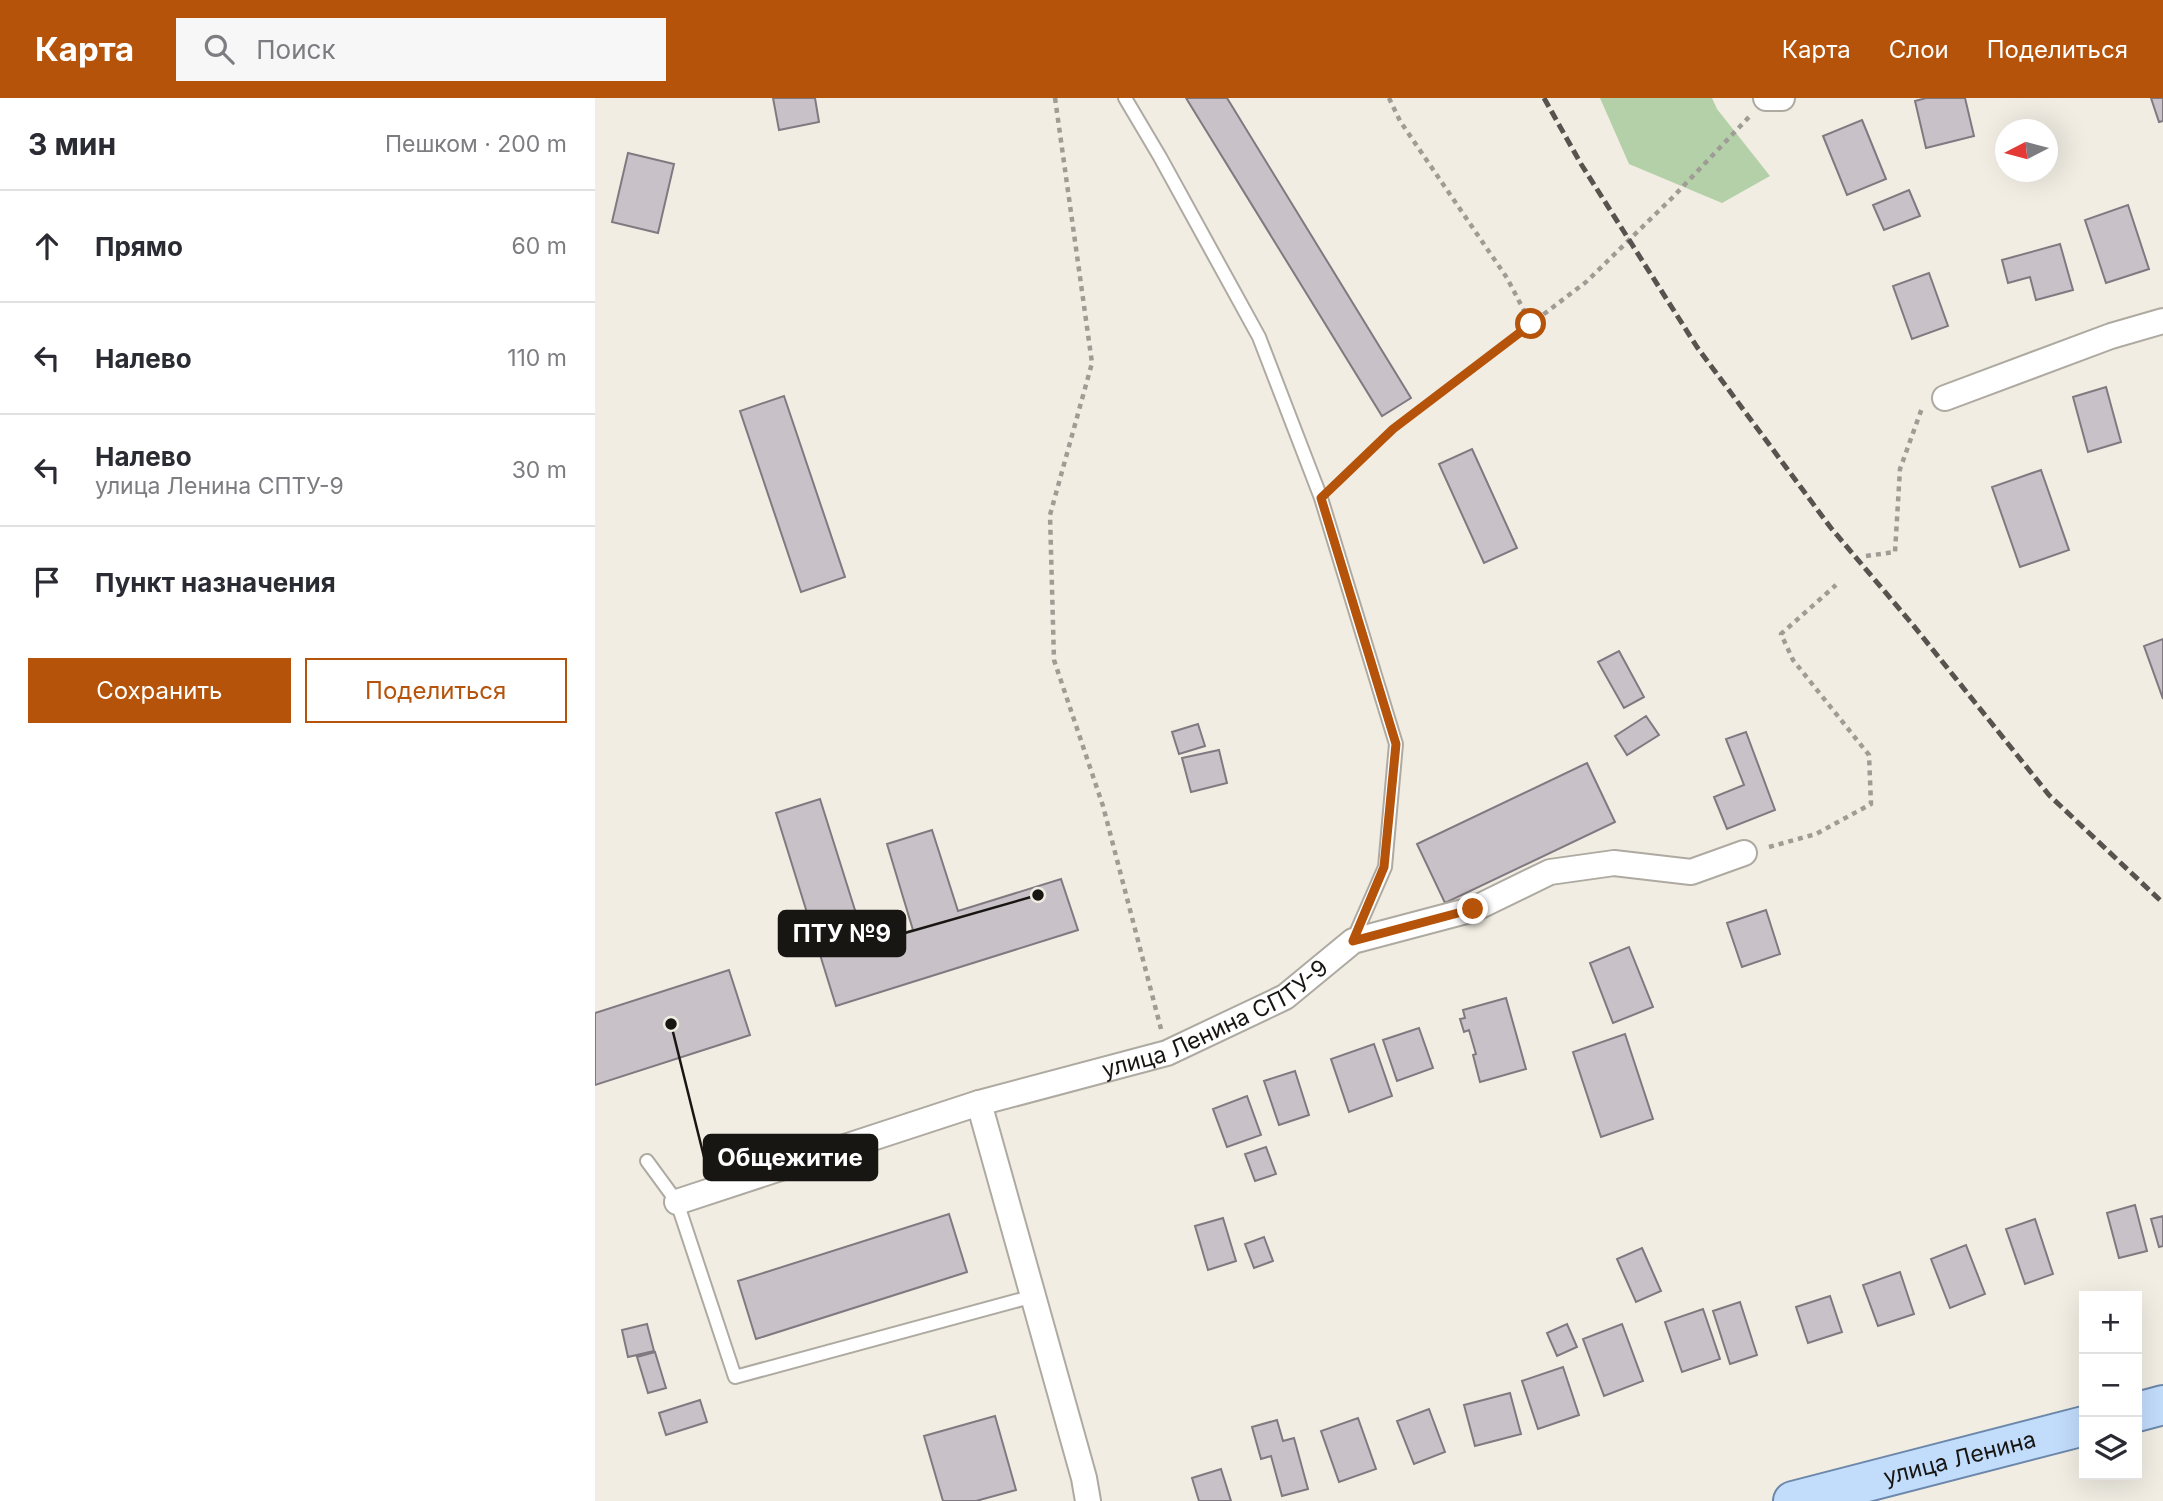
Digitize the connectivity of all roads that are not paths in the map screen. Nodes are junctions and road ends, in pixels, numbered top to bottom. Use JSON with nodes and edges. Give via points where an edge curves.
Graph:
{"nodes":[{"id":1,"x":1125,"y":98,"type":"edge"},
{"id":2,"x":1766,"y":98,"type":"edge"},
{"id":3,"x":1783,"y":98,"type":"edge"},
{"id":4,"x":2163,"y":321,"type":"edge"},
{"id":5,"x":1945,"y":398,"type":"road end"},
{"id":6,"x":1744,"y":853,"type":"road end"},
{"id":7,"x":1353,"y":941,"type":"junction"},
{"id":8,"x":979,"y":1103,"type":"junction"},
{"id":9,"x":647,"y":1161,"type":"dead end"},
{"id":10,"x":677,"y":1202,"type":"junction"},
{"id":11,"x":1034,"y":1296,"type":"junction"},
{"id":12,"x":2163,"y":1405,"type":"edge"},
{"id":13,"x":2142,"y":1411,"type":"edge"},
{"id":14,"x":2079,"y":1427,"type":"edge"},
{"id":15,"x":1088,"y":1501,"type":"edge"},
{"id":16,"x":1793,"y":1501,"type":"edge"}],
"edges":[{"from":1,"to":7,"type":"lane","via":[[1259,337],[1321,498],[1396,744],[1384,867]]},
{"from":2,"to":3,"type":"street"},
{"from":4,"to":5,"type":"street"},
{"from":6,"to":7,"type":"street","name":"улица Ленина СПТУ-9","via":[[1691,872],[1614,863],[1550,872],[1473,909]]},
{"from":7,"to":8,"type":"street","name":"улица Ленина СПТУ-9","via":[[1285,997],[1167,1054]]},
{"from":8,"to":10,"type":"street","name":"улица Ленина СПТУ-9"},
{"from":8,"to":11,"type":"street"},
{"from":9,"to":10,"type":"lane"},
{"from":10,"to":11,"type":"lane","via":[[735,1377]]},
{"from":11,"to":15,"type":"street"},
{"from":12,"to":13,"type":"main road"},
{"from":14,"to":16,"type":"main road","name":"улица Ленина"}]}
